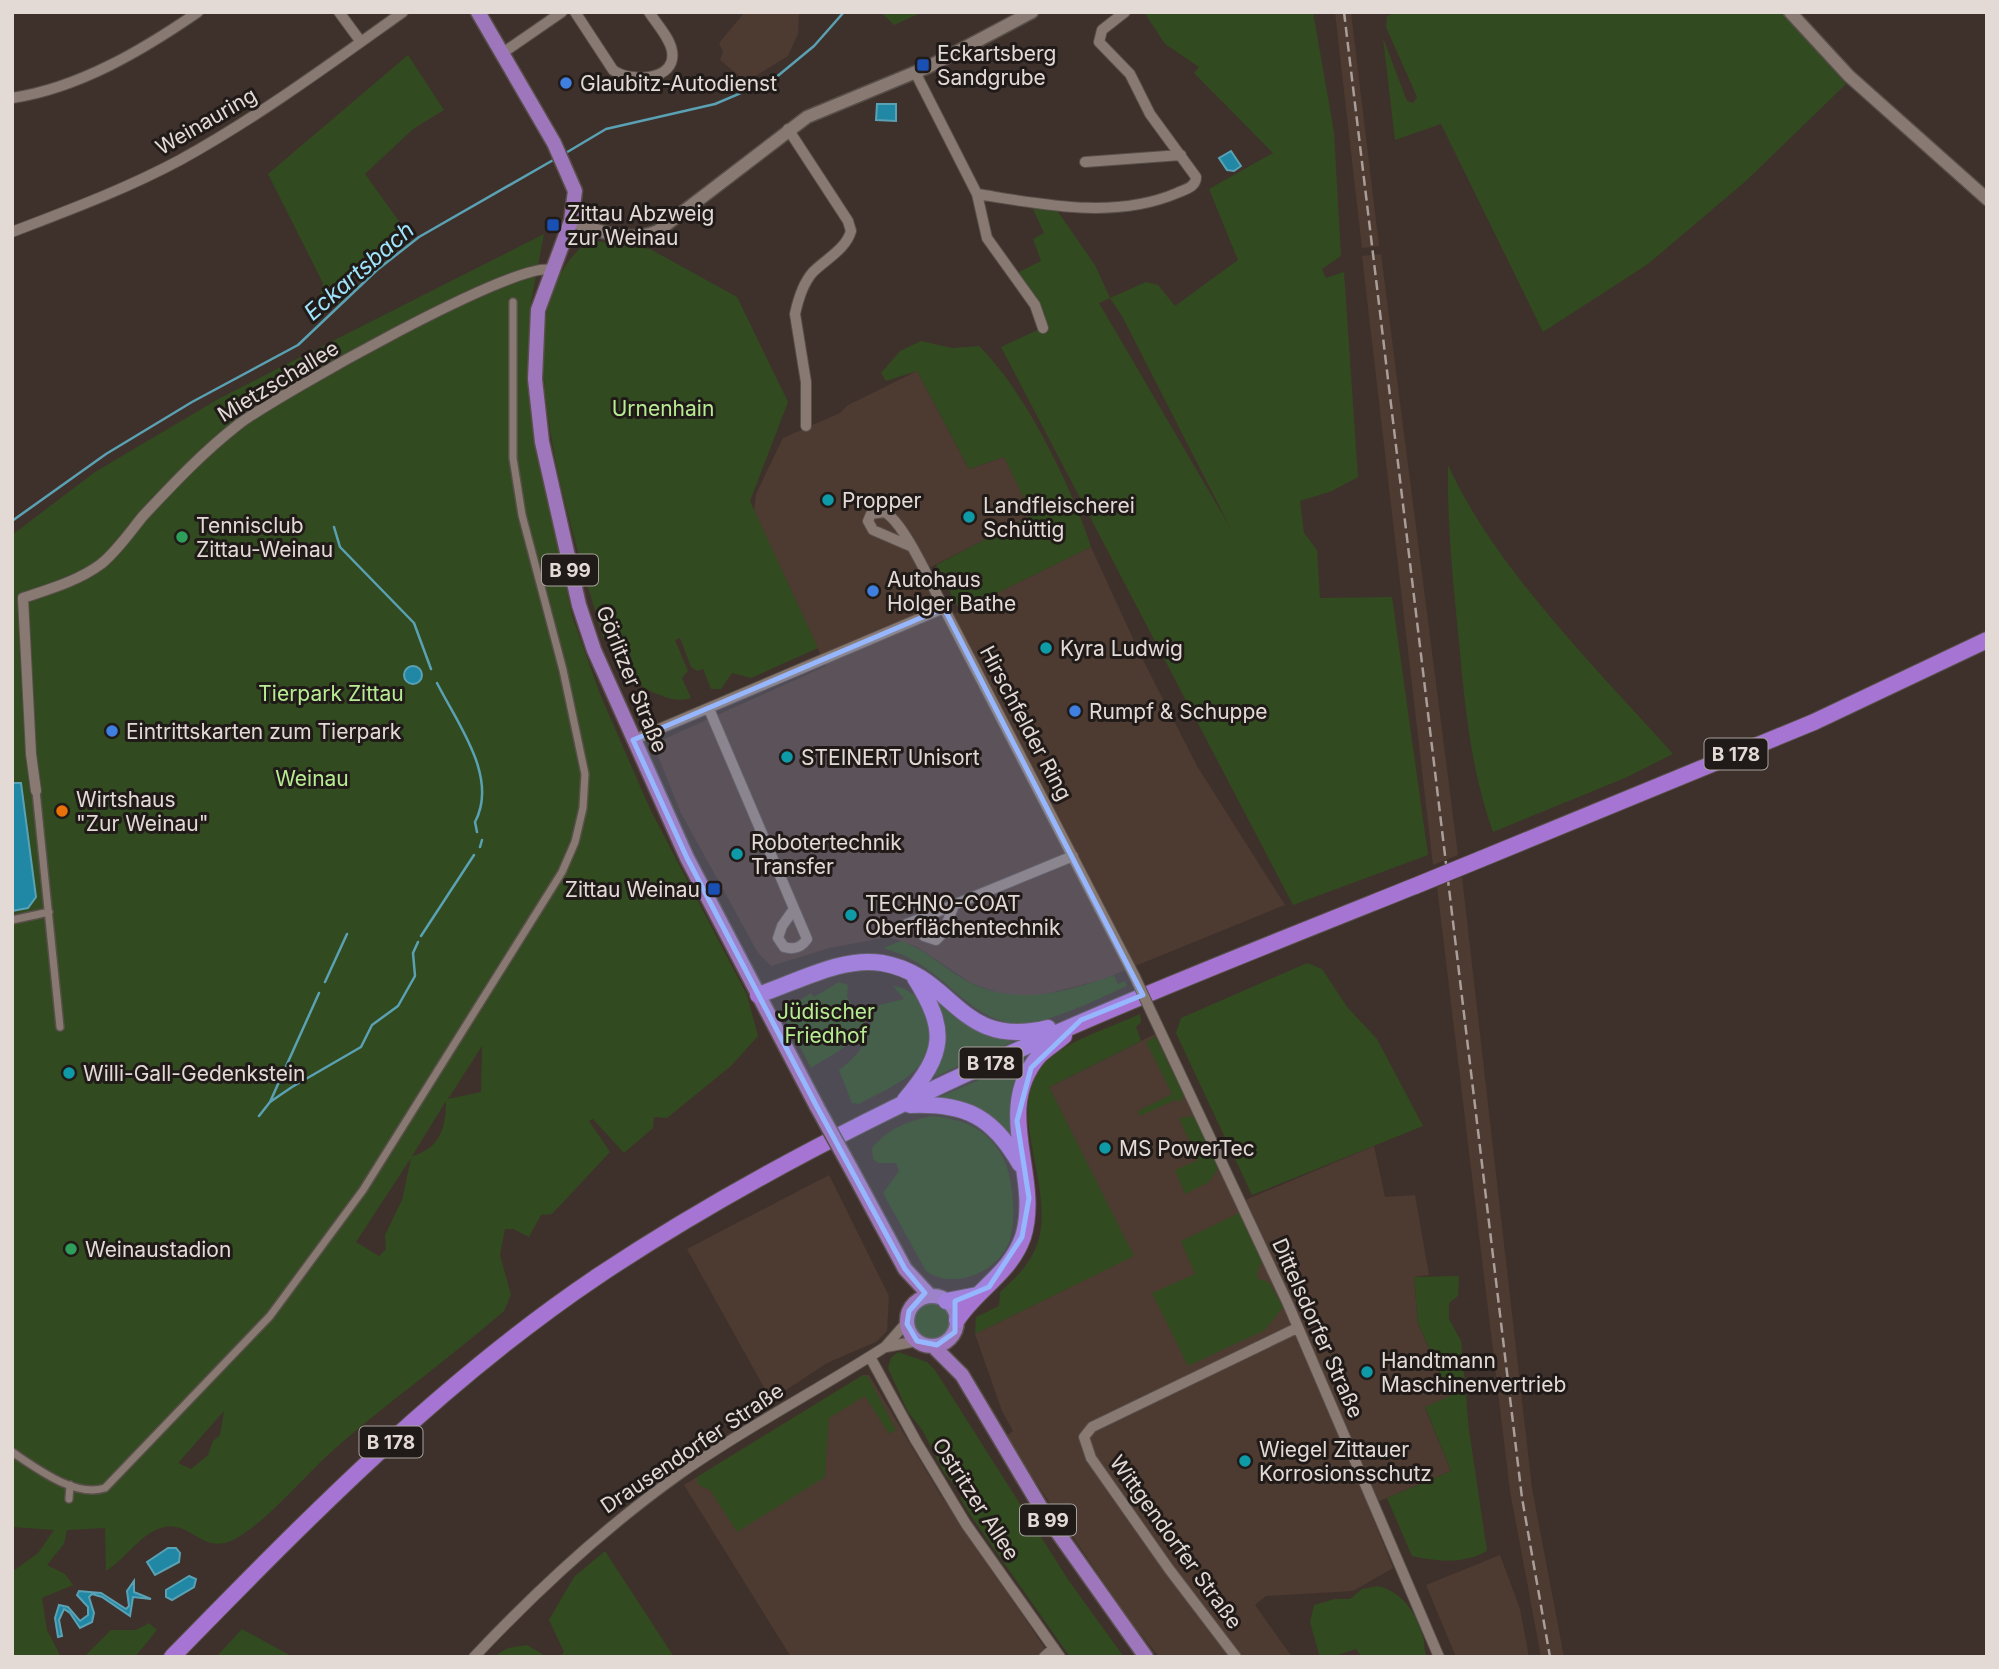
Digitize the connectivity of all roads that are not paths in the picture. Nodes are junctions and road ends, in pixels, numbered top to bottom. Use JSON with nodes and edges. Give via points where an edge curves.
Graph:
{"nodes":[{"id":1,"x":198,"y":12,"type":"edge"},
{"id":2,"x":339,"y":12,"type":"edge"},
{"id":3,"x":403,"y":12,"type":"edge"},
{"id":4,"x":478,"y":12,"type":"edge"},
{"id":5,"x":562,"y":12,"type":"edge"},
{"id":6,"x":575,"y":12,"type":"edge"},
{"id":7,"x":649,"y":12,"type":"edge"},
{"id":8,"x":1032,"y":12,"type":"edge"},
{"id":9,"x":1125,"y":12,"type":"edge"},
{"id":10,"x":1790,"y":12,"type":"edge"},
{"id":11,"x":362,"y":42,"type":"junction"},
{"id":12,"x":504,"y":52,"type":"junction"},
{"id":13,"x":915,"y":72,"type":"junction"},
{"id":14,"x":12,"y":98,"type":"edge"},
{"id":15,"x":788,"y":129,"type":"junction"},
{"id":16,"x":1181,"y":155,"type":"junction"},
{"id":17,"x":1085,"y":162,"type":"dead end"},
{"id":18,"x":977,"y":194,"type":"junction"},
{"id":19,"x":1987,"y":200,"type":"edge"},
{"id":20,"x":572,"y":221,"type":"junction"},
{"id":21,"x":12,"y":232,"type":"edge"},
{"id":22,"x":551,"y":270,"type":"junction"},
{"id":23,"x":513,"y":302,"type":"dead end"},
{"id":24,"x":1044,"y":327,"type":"dead end"},
{"id":25,"x":806,"y":426,"type":"dead end"},
{"id":26,"x":910,"y":546,"type":"dead end"},
{"id":27,"x":944,"y":608,"type":"junction"},
{"id":28,"x":1987,"y":640,"type":"edge"},
{"id":29,"x":709,"y":709,"type":"junction"},
{"id":30,"x":634,"y":740,"type":"junction"},
{"id":31,"x":36,"y":792,"type":"joint"},
{"id":32,"x":1073,"y":856,"type":"junction"},
{"id":33,"x":954,"y":905,"type":"junction"},
{"id":34,"x":794,"y":909,"type":"dead end"},
{"id":35,"x":49,"y":912,"type":"junction"},
{"id":36,"x":12,"y":919,"type":"edge"},
{"id":37,"x":919,"y":919,"type":"junction"},
{"id":38,"x":895,"y":929,"type":"dead end"},
{"id":39,"x":914,"y":976,"type":"junction"},
{"id":40,"x":1135,"y":977,"type":"joint"},
{"id":41,"x":758,"y":995,"type":"junction"},
{"id":42,"x":1081,"y":1020,"type":"junction"},
{"id":43,"x":61,"y":1027,"type":"dead end"},
{"id":44,"x":900,"y":1105,"type":"junction"},
{"id":45,"x":1026,"y":1177,"type":"junction"},
{"id":46,"x":905,"y":1269,"type":"junction"},
{"id":47,"x":979,"y":1294,"type":"junction"},
{"id":48,"x":938,"y":1298,"type":"junction"},
{"id":49,"x":913,"y":1305,"type":"junction"},
{"id":50,"x":957,"y":1320,"type":"junction"},
{"id":51,"x":907,"y":1322,"type":"junction"},
{"id":52,"x":1297,"y":1328,"type":"junction"},
{"id":53,"x":951,"y":1337,"type":"junction"},
{"id":54,"x":917,"y":1341,"type":"junction"},
{"id":55,"x":933,"y":1346,"type":"junction"},
{"id":56,"x":885,"y":1347,"type":"junction"},
{"id":57,"x":870,"y":1357,"type":"junction"},
{"id":58,"x":962,"y":1376,"type":"junction"},
{"id":59,"x":12,"y":1452,"type":"edge"},
{"id":60,"x":70,"y":1485,"type":"junction"},
{"id":61,"x":69,"y":1499,"type":"dead end"},
{"id":62,"x":1057,"y":1653,"type":"edge"},
{"id":63,"x":172,"y":1657,"type":"edge"},
{"id":64,"x":474,"y":1657,"type":"edge"},
{"id":65,"x":1044,"y":1657,"type":"edge"},
{"id":66,"x":1146,"y":1657,"type":"edge"},
{"id":67,"x":1236,"y":1657,"type":"edge"},
{"id":68,"x":1439,"y":1657,"type":"edge"}],
"edges":[{"from":1,"to":14,"type":"street","via":[[118,60],[59,87]]},
{"from":2,"to":11,"type":"street"},
{"from":3,"to":11,"type":"street","name":"Weinauring"},
{"from":4,"to":12,"type":"main road","name":"Görlitzer Straße","number":"B 99"},
{"from":5,"to":12,"type":"street"},
{"from":6,"to":7,"type":"street","via":[[613,70],[621,76],[644,79],[672,63],[672,48]]},
{"from":8,"to":13,"type":"street"},
{"from":9,"to":16,"type":"street","via":[[1102,30],[1099,42],[1130,74],[1150,114]]},
{"from":10,"to":19,"type":"street","via":[[1849,76]]},
{"from":11,"to":21,"type":"street","name":"Weinauring","via":[[254,117],[178,161]]},
{"from":12,"to":20,"type":"main road","name":"Görlitzer Straße","number":"B 99","via":[[567,169],[575,191]]},
{"from":13,"to":15,"type":"street","via":[[852,96]]},
{"from":13,"to":18,"type":"street"},
{"from":15,"to":20,"type":"street","via":[[658,231],[643,237],[619,235]]},
{"from":15,"to":25,"type":"street","via":[[851,231],[846,244],[810,275],[797,303]]},
{"from":16,"to":17,"type":"street"},
{"from":16,"to":18,"type":"street","via":[[1196,183],[1169,197],[1143,203],[1059,207]]},
{"from":18,"to":24,"type":"street","via":[[987,238],[1035,305]]},
{"from":20,"to":22,"type":"main road","name":"Görlitzer Straße","number":"B 99"},
{"from":22,"to":30,"type":"main road","name":"Görlitzer Straße","number":"B 99","via":[[538,310],[535,347],[542,442],[579,605]]},
{"from":22,"to":31,"type":"street","name":"Mietzschallee","via":[[542,267],[517,274],[475,292],[241,422],[192,462],[102,563],[72,581],[23,597]]},
{"from":23,"to":60,"type":"street","via":[[511,415],[522,515],[566,681],[585,774],[575,842],[562,872],[380,1163],[270,1316],[105,1488]]},
{"from":26,"to":27,"type":"street","name":"Hirschfelder Ring"},
{"from":27,"to":29,"type":"street"},
{"from":27,"to":32,"type":"street","name":"Hirschfelder Ring"},
{"from":28,"to":42,"type":"highway","number":"B 178","bridge":true,"via":[[1814,722]]},
{"from":29,"to":30,"type":"street"},
{"from":29,"to":34,"type":"street"},
{"from":30,"to":41,"type":"main road","name":"Görlitzer Straße","number":"B 99","via":[[687,858]]},
{"from":31,"to":35,"type":"street"},
{"from":32,"to":33,"type":"street"},
{"from":32,"to":40,"type":"street","name":"Hirschfelder Ring"},
{"from":33,"to":37,"type":"street"},
{"from":33,"to":37,"type":"street","via":[[936,940],[924,936]]},
{"from":35,"to":36,"type":"street"},
{"from":35,"to":43,"type":"street"},
{"from":37,"to":38,"type":"street"},
{"from":39,"to":41,"type":"highway","via":[[881,963],[851,964]]},
{"from":39,"to":42,"type":"highway","via":[[987,1028],[1005,1033],[1029,1033]]},
{"from":39,"to":44,"type":"highway","via":[[937,1016],[940,1037],[924,1078]]},
{"from":40,"to":52,"type":"street","name":"Dittelsdorfer Straße","bridge":true},
{"from":41,"to":46,"type":"main road","number":"B 99","bridge":true},
{"from":42,"to":44,"type":"highway","number":"B 178"},
{"from":42,"to":45,"type":"highway","via":[[1041,1054],[1026,1077],[1017,1121]]},
{"from":44,"to":45,"type":"highway","via":[[939,1104],[982,1117],[1012,1150]]},
{"from":44,"to":63,"type":"highway","number":"B 178","via":[[745,1186],[596,1277],[473,1372],[351,1479]]},
{"from":45,"to":47,"type":"highway","via":[[1026,1224],[1017,1250],[1004,1271]]},
{"from":46,"to":48,"type":"main road","number":"B 99"},
{"from":46,"to":49,"type":"main road","number":"B 99"},
{"from":47,"to":48,"type":"highway"},
{"from":47,"to":50,"type":"highway"},
{"from":48,"to":49,"type":"main road"},
{"from":48,"to":50,"type":"main road","via":[[954,1309]]},
{"from":49,"to":51,"type":"main road"},
{"from":50,"to":53,"type":"main road"},
{"from":51,"to":54,"type":"main road"},
{"from":51,"to":56,"type":"street","name":"Drausendorfer Straße"},
{"from":52,"to":67,"type":"street","name":"Wittgendorfer Straße","via":[[1091,1427],[1084,1437],[1086,1449]]},
{"from":52,"to":68,"type":"street","name":"Dittelsdorfer Straße"},
{"from":53,"to":55,"type":"main road"},
{"from":53,"to":58,"type":"main road","number":"B 99"},
{"from":54,"to":55,"type":"main road"},
{"from":54,"to":56,"type":"street","name":"Drausendorfer Straße"},
{"from":55,"to":58,"type":"main road","number":"B 99"},
{"from":56,"to":57,"type":"street","name":"Drausendorfer Straße"},
{"from":57,"to":62,"type":"street","name":"Ostritzer Allee","via":[[966,1524]]},
{"from":57,"to":64,"type":"street","name":"Drausendorfer Straße","via":[[697,1463],[608,1527]]},
{"from":58,"to":66,"type":"main road","number":"B 99","via":[[1044,1513]]},
{"from":59,"to":60,"type":"street"},
{"from":60,"to":61,"type":"street"},
{"from":62,"to":65,"type":"street"}]}
